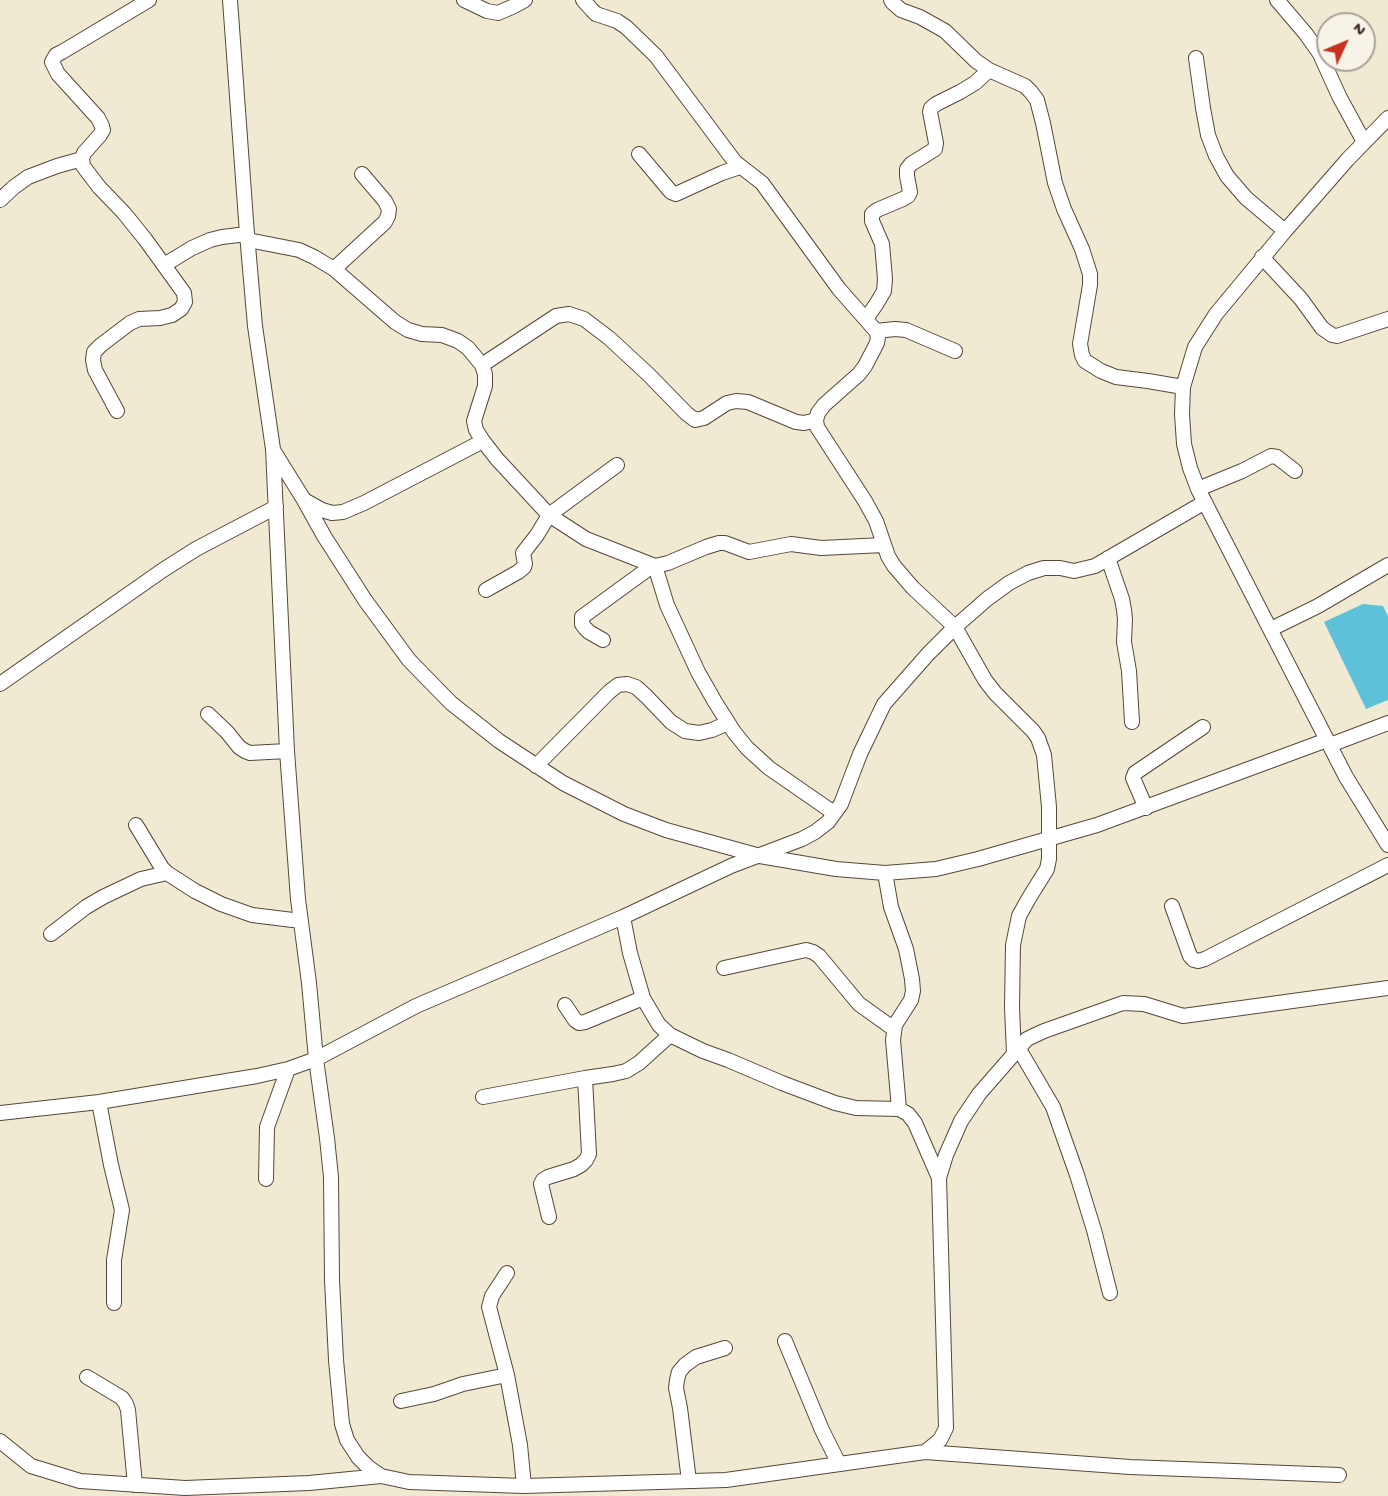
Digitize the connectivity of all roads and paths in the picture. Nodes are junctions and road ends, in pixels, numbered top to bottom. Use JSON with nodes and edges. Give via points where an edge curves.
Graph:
{"nodes":[{"id":1,"x":149,"y":0,"type":"edge"},
{"id":2,"x":230,"y":0,"type":"edge"},
{"id":3,"x":464,"y":0,"type":"edge"},
{"id":4,"x":525,"y":0,"type":"edge"},
{"id":5,"x":583,"y":0,"type":"edge"},
{"id":6,"x":891,"y":0,"type":"edge"},
{"id":7,"x":1276,"y":0,"type":"edge"},
{"id":8,"x":1196,"y":58,"type":"dead end"},
{"id":9,"x":989,"y":70,"type":"junction"},
{"id":10,"x":1388,"y":117,"type":"edge"},
{"id":11,"x":1364,"y":142,"type":"junction"},
{"id":12,"x":639,"y":154,"type":"dead end"},
{"id":13,"x":82,"y":159,"type":"junction"},
{"id":14,"x":740,"y":167,"type":"junction"},
{"id":15,"x":362,"y":174,"type":"dead end"},
{"id":16,"x":0,"y":200,"type":"edge"},
{"id":17,"x":1285,"y":231,"type":"junction"},
{"id":18,"x":248,"y":237,"type":"junction"},
{"id":19,"x":1262,"y":257,"type":"junction"},
{"id":20,"x":164,"y":265,"type":"junction"},
{"id":21,"x":334,"y":269,"type":"junction"},
{"id":22,"x":866,"y":319,"type":"junction"},
{"id":23,"x":1388,"y":319,"type":"edge"},
{"id":24,"x":876,"y":331,"type":"junction"},
{"id":25,"x":955,"y":351,"type":"dead end"},
{"id":26,"x":482,"y":365,"type":"junction"},
{"id":27,"x":1183,"y":387,"type":"junction"},
{"id":28,"x":117,"y":411,"type":"dead end"},
{"id":29,"x":816,"y":420,"type":"junction"},
{"id":30,"x":483,"y":441,"type":"junction"},
{"id":31,"x":273,"y":449,"type":"junction"},
{"id":32,"x":617,"y":465,"type":"dead end"},
{"id":33,"x":1295,"y":471,"type":"dead end"},
{"id":34,"x":1198,"y":489,"type":"junction"},
{"id":35,"x":304,"y":500,"type":"junction"},
{"id":36,"x":1205,"y":502,"type":"junction"},
{"id":37,"x":276,"y":507,"type":"junction"},
{"id":38,"x":549,"y":514,"type":"junction"},
{"id":39,"x":884,"y":545,"type":"junction"},
{"id":40,"x":1108,"y":558,"type":"junction"},
{"id":41,"x":654,"y":566,"type":"junction"},
{"id":42,"x":1388,"y":566,"type":"edge"},
{"id":43,"x":486,"y":590,"type":"dead end"},
{"id":44,"x":956,"y":627,"type":"junction"},
{"id":45,"x":1271,"y":629,"type":"junction"},
{"id":46,"x":603,"y":640,"type":"dead end"},
{"id":47,"x":0,"y":684,"type":"edge"},
{"id":48,"x":208,"y":714,"type":"dead end"},
{"id":49,"x":1131,"y":722,"type":"dead end"},
{"id":50,"x":728,"y":723,"type":"junction"},
{"id":51,"x":1388,"y":723,"type":"edge"},
{"id":52,"x":1203,"y":727,"type":"dead end"},
{"id":53,"x":1328,"y":743,"type":"junction"},
{"id":54,"x":287,"y":751,"type":"junction"},
{"id":55,"x":536,"y":766,"type":"junction"},
{"id":56,"x":1146,"y":808,"type":"junction"},
{"id":57,"x":834,"y":813,"type":"junction"},
{"id":58,"x":136,"y":825,"type":"dead end"},
{"id":59,"x":1049,"y":839,"type":"junction"},
{"id":60,"x":1388,"y":845,"type":"edge"},
{"id":61,"x":760,"y":856,"type":"junction"},
{"id":62,"x":1388,"y":865,"type":"edge"},
{"id":63,"x":167,"y":873,"type":"junction"},
{"id":64,"x":885,"y":873,"type":"junction"},
{"id":65,"x":1172,"y":906,"type":"dead end"},
{"id":66,"x":623,"y":917,"type":"junction"},
{"id":67,"x":301,"y":921,"type":"junction"},
{"id":68,"x":51,"y":934,"type":"dead end"},
{"id":69,"x":724,"y":968,"type":"dead end"},
{"id":70,"x":1388,"y":988,"type":"edge"},
{"id":71,"x":643,"y":998,"type":"junction"},
{"id":72,"x":565,"y":1005,"type":"dead end"},
{"id":73,"x":894,"y":1029,"type":"junction"},
{"id":74,"x":670,"y":1035,"type":"junction"},
{"id":75,"x":1017,"y":1051,"type":"junction"},
{"id":76,"x":316,"y":1059,"type":"junction"},
{"id":77,"x":288,"y":1068,"type":"junction"},
{"id":78,"x":585,"y":1078,"type":"junction"},
{"id":79,"x":483,"y":1096,"type":"dead end"},
{"id":80,"x":99,"y":1101,"type":"junction"},
{"id":81,"x":899,"y":1109,"type":"junction"},
{"id":82,"x":0,"y":1113,"type":"edge"},
{"id":83,"x":939,"y":1178,"type":"junction"},
{"id":84,"x":266,"y":1179,"type":"dead end"},
{"id":85,"x":549,"y":1217,"type":"dead end"},
{"id":86,"x":507,"y":1273,"type":"dead end"},
{"id":87,"x":1110,"y":1293,"type":"dead end"},
{"id":88,"x":114,"y":1303,"type":"dead end"},
{"id":89,"x":785,"y":1341,"type":"dead end"},
{"id":90,"x":725,"y":1348,"type":"dead end"},
{"id":91,"x":507,"y":1375,"type":"junction"},
{"id":92,"x":87,"y":1377,"type":"dead end"},
{"id":93,"x":401,"y":1401,"type":"dead end"},
{"id":94,"x":0,"y":1441,"type":"edge"},
{"id":95,"x":925,"y":1452,"type":"junction"},
{"id":96,"x":839,"y":1464,"type":"junction"},
{"id":97,"x":1339,"y":1475,"type":"dead end"},
{"id":98,"x":381,"y":1476,"type":"junction"},
{"id":99,"x":689,"y":1481,"type":"junction"},
{"id":100,"x":135,"y":1485,"type":"junction"},
{"id":101,"x":524,"y":1486,"type":"junction"}],
"edges":[{"from":1,"to":13,"type":"street","via":[[53,59],[58,74],[102,126]]},
{"from":2,"to":18,"type":"street"},
{"from":3,"to":4,"type":"street","via":[[498,13]]},
{"from":5,"to":14,"type":"street","via":[[596,14],[626,27],[656,56]]},
{"from":6,"to":9,"type":"street","via":[[902,10],[945,31]]},
{"from":7,"to":11,"type":"street","via":[[1320,54]]},
{"from":8,"to":17,"type":"street","via":[[1208,135],[1216,156],[1245,198]]},
{"from":9,"to":22,"type":"street","via":[[975,83],[931,108],[935,148],[907,169],[908,196],[872,214],[882,244],[885,279],[884,291]]},
{"from":9,"to":27,"type":"street","via":[[1025,86],[1039,106],[1055,183],[1090,274],[1080,344],[1085,361],[1116,377]]},
{"from":10,"to":11,"type":"street"},
{"from":11,"to":17,"type":"street"},
{"from":12,"to":14,"type":"street","via":[[676,195]]},
{"from":13,"to":16,"type":"street","via":[[28,177]]},
{"from":13,"to":20,"type":"street","via":[[88,173]]},
{"from":14,"to":22,"type":"street","via":[[762,183],[839,289]]},
{"from":15,"to":21,"type":"street","via":[[385,201],[388,216]]},
{"from":17,"to":19,"type":"street"},
{"from":18,"to":20,"type":"street","via":[[210,240]]},
{"from":18,"to":21,"type":"street","via":[[299,250]]},
{"from":18,"to":31,"type":"street","via":[[255,326]]},
{"from":19,"to":23,"type":"street","via":[[1332,335]]},
{"from":19,"to":27,"type":"street","via":[[1216,314],[1196,347]]},
{"from":20,"to":28,"type":"street","via":[[184,293],[181,309],[172,315],[130,323],[94,352],[95,370]]},
{"from":21,"to":26,"type":"street","via":[[408,330],[458,341]]},
{"from":22,"to":24,"type":"street"},
{"from":24,"to":25,"type":"street","via":[[906,330]]},
{"from":24,"to":29,"type":"street","via":[[877,343],[865,366],[824,405]]},
{"from":26,"to":29,"type":"street","via":[[556,316],[569,314],[584,319],[609,338],[695,420],[736,401],[748,402],[796,422]]},
{"from":26,"to":30,"type":"street","via":[[485,386],[474,421]]},
{"from":27,"to":34,"type":"street","via":[[1184,444]]},
{"from":29,"to":39,"type":"street","via":[[822,436],[876,521]]},
{"from":30,"to":35,"type":"street","via":[[343,512],[322,510]]},
{"from":30,"to":38,"type":"street"},
{"from":31,"to":35,"type":"street"},
{"from":31,"to":37,"type":"street"},
{"from":32,"to":38,"type":"street"},
{"from":33,"to":34,"type":"street","via":[[1271,456]]},
{"from":34,"to":36,"type":"street"},
{"from":35,"to":55,"type":"street","via":[[365,600],[409,660],[451,703]]},
{"from":36,"to":40,"type":"street"},
{"from":36,"to":45,"type":"street"},
{"from":37,"to":47,"type":"street","via":[[163,570]]},
{"from":37,"to":54,"type":"street"},
{"from":38,"to":41,"type":"street","via":[[586,539]]},
{"from":38,"to":43,"type":"street","via":[[523,553],[524,567]]},
{"from":39,"to":41,"type":"street","via":[[821,548],[790,544],[749,552],[719,543]]},
{"from":39,"to":44,"type":"street","via":[[902,576]]},
{"from":40,"to":44,"type":"street","via":[[1074,571],[1044,568],[1028,573],[987,599]]},
{"from":40,"to":49,"type":"street","via":[[1124,610]]},
{"from":41,"to":46,"type":"street","via":[[582,617],[585,628]]},
{"from":41,"to":50,"type":"street","via":[[698,672]]},
{"from":42,"to":45,"type":"street"},
{"from":44,"to":57,"type":"street","via":[[884,704]]},
{"from":44,"to":59,"type":"street","via":[[985,680],[1038,738],[1050,807]]},
{"from":45,"to":53,"type":"street"},
{"from":48,"to":54,"type":"street","via":[[245,751]]},
{"from":50,"to":55,"type":"street","via":[[699,733],[685,731],[636,687],[618,685]]},
{"from":50,"to":57,"type":"street","via":[[769,768]]},
{"from":51,"to":53,"type":"street"},
{"from":52,"to":56,"type":"street","via":[[1135,773],[1133,778]]},
{"from":53,"to":56,"type":"street"},
{"from":53,"to":60,"type":"street"},
{"from":54,"to":67,"type":"street"},
{"from":55,"to":61,"type":"street","via":[[624,814]]},
{"from":56,"to":59,"type":"street"},
{"from":57,"to":61,"type":"street","via":[[815,832]]},
{"from":58,"to":63,"type":"street"},
{"from":59,"to":64,"type":"street","via":[[936,869]]},
{"from":59,"to":75,"type":"street","via":[[1047,869],[1019,915],[1013,945],[1012,1007]]},
{"from":61,"to":64,"type":"street"},
{"from":61,"to":66,"type":"street"},
{"from":62,"to":65,"type":"street","via":[[1205,959],[1194,960],[1190,956]]},
{"from":63,"to":67,"type":"street","via":[[221,904],[252,915]]},
{"from":63,"to":68,"type":"street","via":[[141,879],[103,897]]},
{"from":64,"to":73,"type":"street","via":[[913,991]]},
{"from":66,"to":71,"type":"street"},
{"from":66,"to":76,"type":"street","via":[[417,1006]]},
{"from":67,"to":76,"type":"street"},
{"from":69,"to":73,"type":"street","via":[[806,950],[813,952],[860,1004]]},
{"from":70,"to":75,"type":"street","via":[[1183,1017],[1144,1004],[1123,1003],[1044,1031]]},
{"from":71,"to":72,"type":"street","via":[[579,1023]]},
{"from":71,"to":74,"type":"street"},
{"from":73,"to":81,"type":"street"},
{"from":74,"to":78,"type":"street","via":[[626,1071]]},
{"from":74,"to":81,"type":"street","via":[[836,1103],[856,1108]]},
{"from":75,"to":83,"type":"street","via":[[961,1121]]},
{"from":75,"to":87,"type":"street","via":[[1053,1107]]},
{"from":76,"to":77,"type":"street"},
{"from":76,"to":98,"type":"street","via":[[332,1177],[333,1313],[342,1424],[351,1449]]},
{"from":77,"to":80,"type":"street"},
{"from":77,"to":84,"type":"street","via":[[267,1127]]},
{"from":78,"to":79,"type":"street"},
{"from":78,"to":85,"type":"street","via":[[589,1154],[581,1165],[540,1184]]},
{"from":80,"to":82,"type":"street"},
{"from":80,"to":88,"type":"street","via":[[122,1210],[114,1260]]},
{"from":81,"to":83,"type":"street","via":[[915,1123]]},
{"from":83,"to":95,"type":"street","via":[[946,1428],[940,1440]]},
{"from":86,"to":91,"type":"street","via":[[489,1307]]},
{"from":89,"to":96,"type":"street"},
{"from":90,"to":99,"type":"street","via":[[696,1357],[685,1365],[676,1380]]},
{"from":91,"to":93,"type":"street"},
{"from":91,"to":101,"type":"street"},
{"from":92,"to":100,"type":"street","via":[[126,1404]]},
{"from":94,"to":100,"type":"street","via":[[32,1466],[80,1481]]},
{"from":95,"to":96,"type":"street"},
{"from":95,"to":97,"type":"street","via":[[1130,1467]]},
{"from":96,"to":99,"type":"street","via":[[726,1480]]},
{"from":98,"to":100,"type":"street","via":[[197,1488]]},
{"from":98,"to":101,"type":"street","via":[[409,1482]]},
{"from":99,"to":101,"type":"street"}]}
